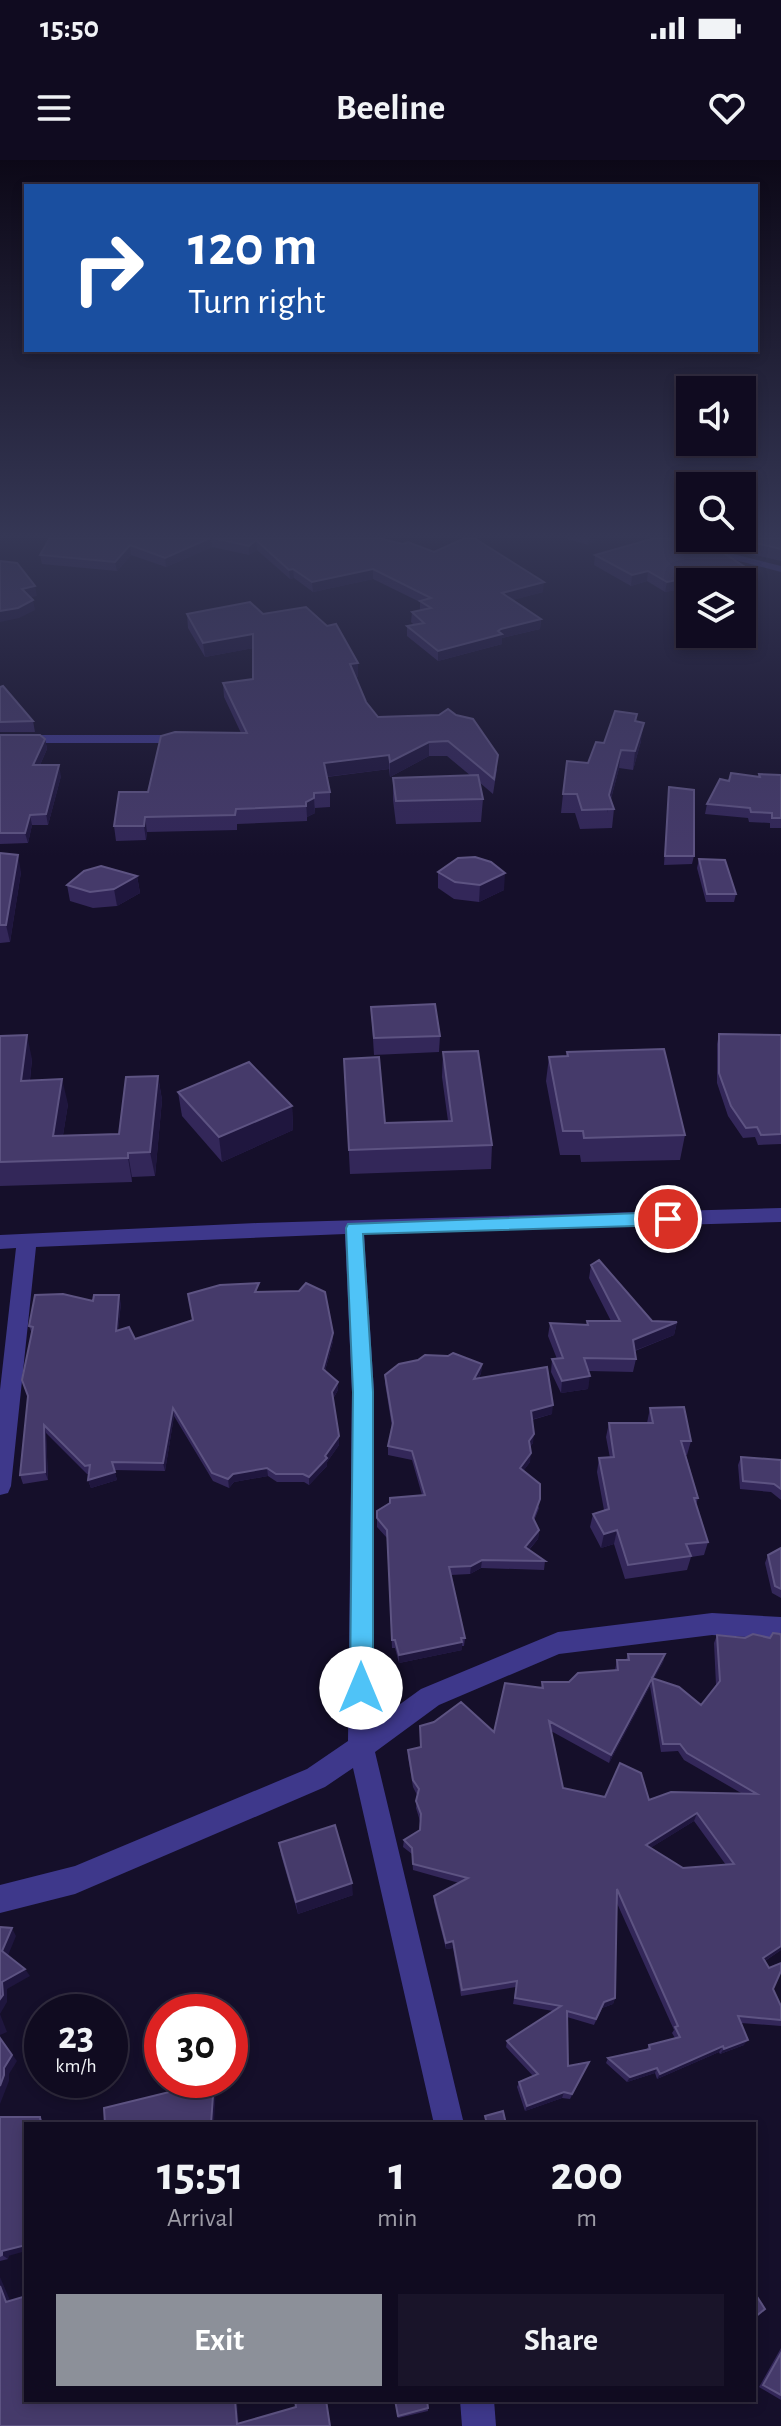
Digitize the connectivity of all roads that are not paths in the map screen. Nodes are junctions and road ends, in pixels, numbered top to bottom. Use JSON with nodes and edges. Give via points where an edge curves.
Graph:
{"nodes":[{"id":1,"x":0,"y":739,"type":"edge"},
{"id":2,"x":190,"y":739,"type":"edge"},
{"id":3,"x":781,"y":1215,"type":"edge"},
{"id":4,"x":354,"y":1228,"type":"junction"},
{"id":5,"x":27,"y":1241,"type":"junction"},
{"id":6,"x":0,"y":1242,"type":"edge"},
{"id":7,"x":0,"y":1486,"type":"edge"},
{"id":8,"x":781,"y":1628,"type":"edge"},
{"id":9,"x":361,"y":1747,"type":"junction"},
{"id":10,"x":0,"y":1899,"type":"edge"},
{"id":11,"x":449,"y":2122,"type":"edge"},
{"id":12,"x":477,"y":2402,"type":"edge"},
{"id":13,"x":479,"y":2426,"type":"edge"}],
"edges":[{"from":1,"to":2,"type":"street"},
{"from":3,"to":4,"type":"street"},
{"from":4,"to":5,"type":"street"},
{"from":4,"to":9,"type":"street","via":[[363,1392]]},
{"from":5,"to":6,"type":"street"},
{"from":5,"to":7,"type":"street"},
{"from":8,"to":9,"type":"street","via":[[712,1624],[558,1643],[430,1697]]},
{"from":9,"to":10,"type":"street","via":[[316,1778],[75,1880]]},
{"from":9,"to":11,"type":"street"},
{"from":12,"to":13,"type":"street"}]}
